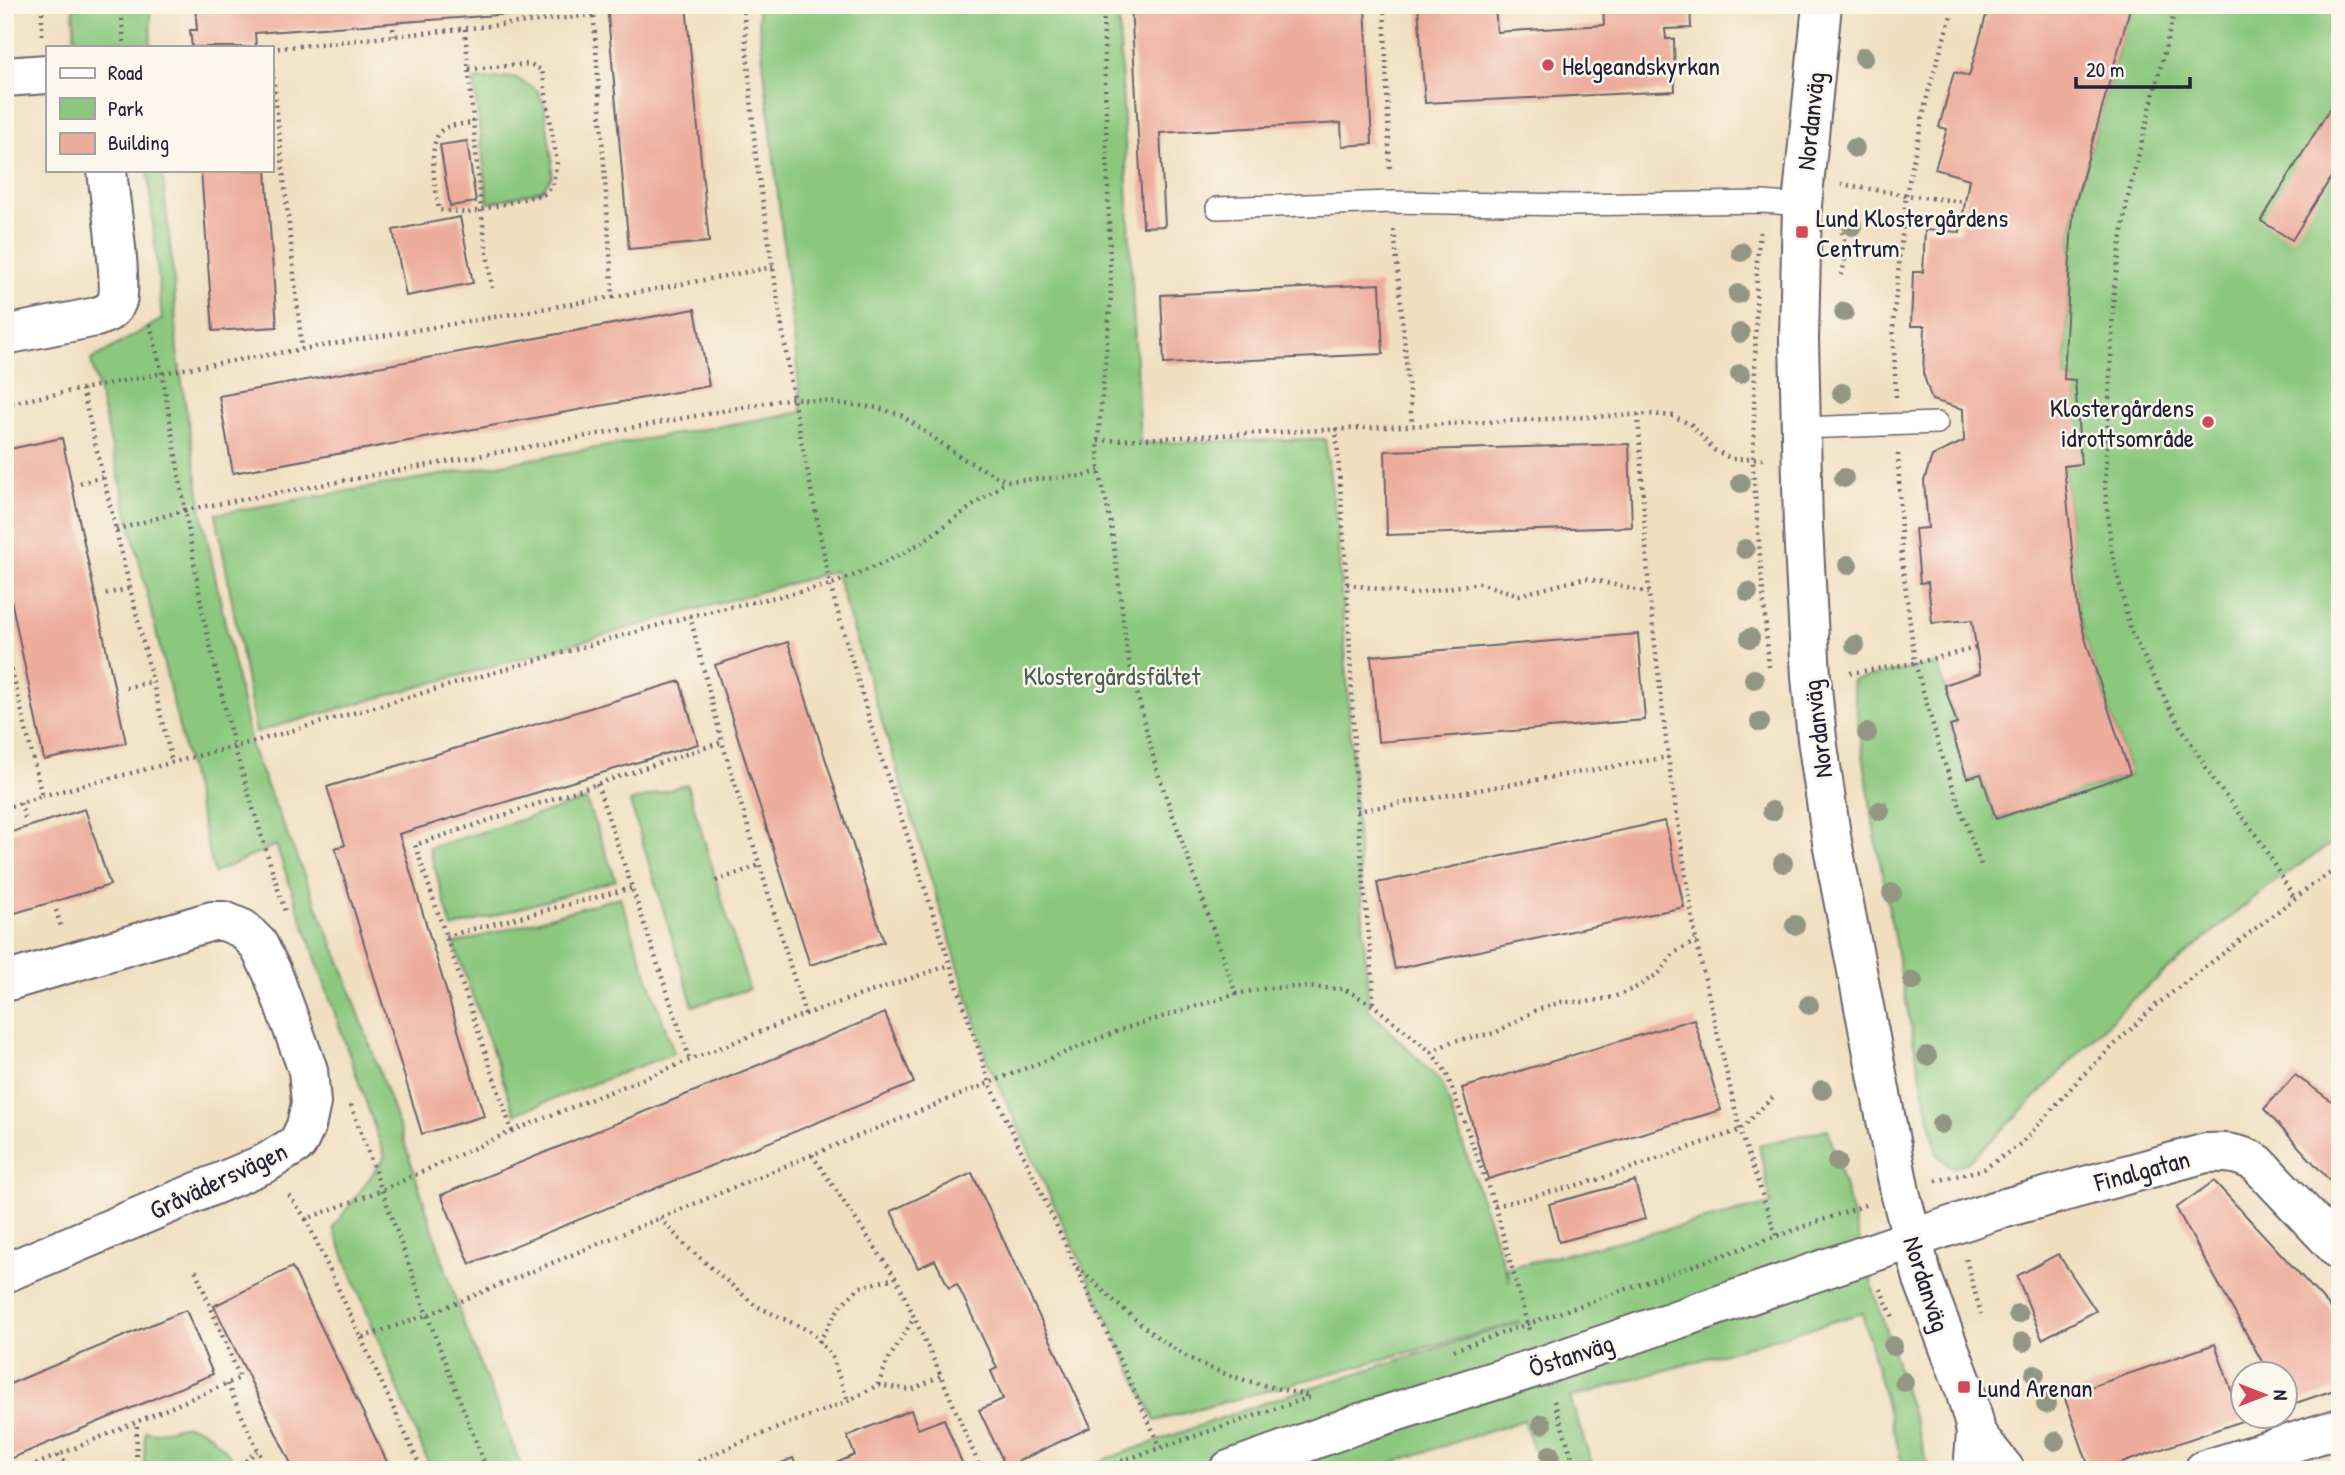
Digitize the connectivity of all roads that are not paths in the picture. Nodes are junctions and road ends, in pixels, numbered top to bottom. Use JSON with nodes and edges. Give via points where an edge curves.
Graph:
{"nodes":[{"id":1,"x":1822,"y":5,"type":"edge"},
{"id":2,"x":46,"y":74,"type":"edge"},
{"id":3,"x":5,"y":77,"type":"edge"},
{"id":4,"x":107,"y":172,"type":"edge"},
{"id":5,"x":1803,"y":191,"type":"junction"},
{"id":6,"x":1217,"y":208,"type":"dead end"},
{"id":7,"x":5,"y":335,"type":"edge"},
{"id":8,"x":1937,"y":423,"type":"dead end"},
{"id":9,"x":1801,"y":428,"type":"junction"},
{"id":10,"x":5,"y":982,"type":"edge"},
{"id":11,"x":1912,"y":1240,"type":"junction"},
{"id":12,"x":2340,"y":1251,"type":"edge"},
{"id":13,"x":5,"y":1273,"type":"edge"},
{"id":14,"x":2340,"y":1427,"type":"edge"},
{"id":15,"x":1974,"y":1452,"type":"edge"},
{"id":16,"x":1229,"y":1470,"type":"edge"},
{"id":17,"x":2005,"y":1470,"type":"edge"},
{"id":18,"x":2204,"y":1470,"type":"edge"}],
"edges":[{"from":1,"to":5,"type":"street","name":"Nordanväg"},
{"from":2,"to":3,"type":"street"},
{"from":4,"to":7,"type":"street","via":[[119,284],[110,311]]},
{"from":5,"to":6,"type":"lane","via":[[1763,202],[1391,202]]},
{"from":5,"to":9,"type":"street","name":"Nordanväg"},
{"from":8,"to":9,"type":"lane"},
{"from":9,"to":11,"type":"street","name":"Nordanväg","via":[[1811,677],[1832,842]]},
{"from":10,"to":13,"type":"street","name":"Gråvädersvägen","via":[[225,921],[243,929],[258,944],[272,972],[308,1070],[311,1103],[298,1143],[266,1163]]},
{"from":11,"to":12,"type":"street","name":"Finalgatan","via":[[1994,1211],[2206,1153],[2226,1152],[2257,1163]]},
{"from":11,"to":15,"type":"street","name":"Nordanväg","via":[[1964,1387]]},
{"from":11,"to":16,"type":"street","name":"Östanväg"},
{"from":14,"to":18,"type":"street"},
{"from":15,"to":17,"type":"street","name":"Nordanväg"}]}
